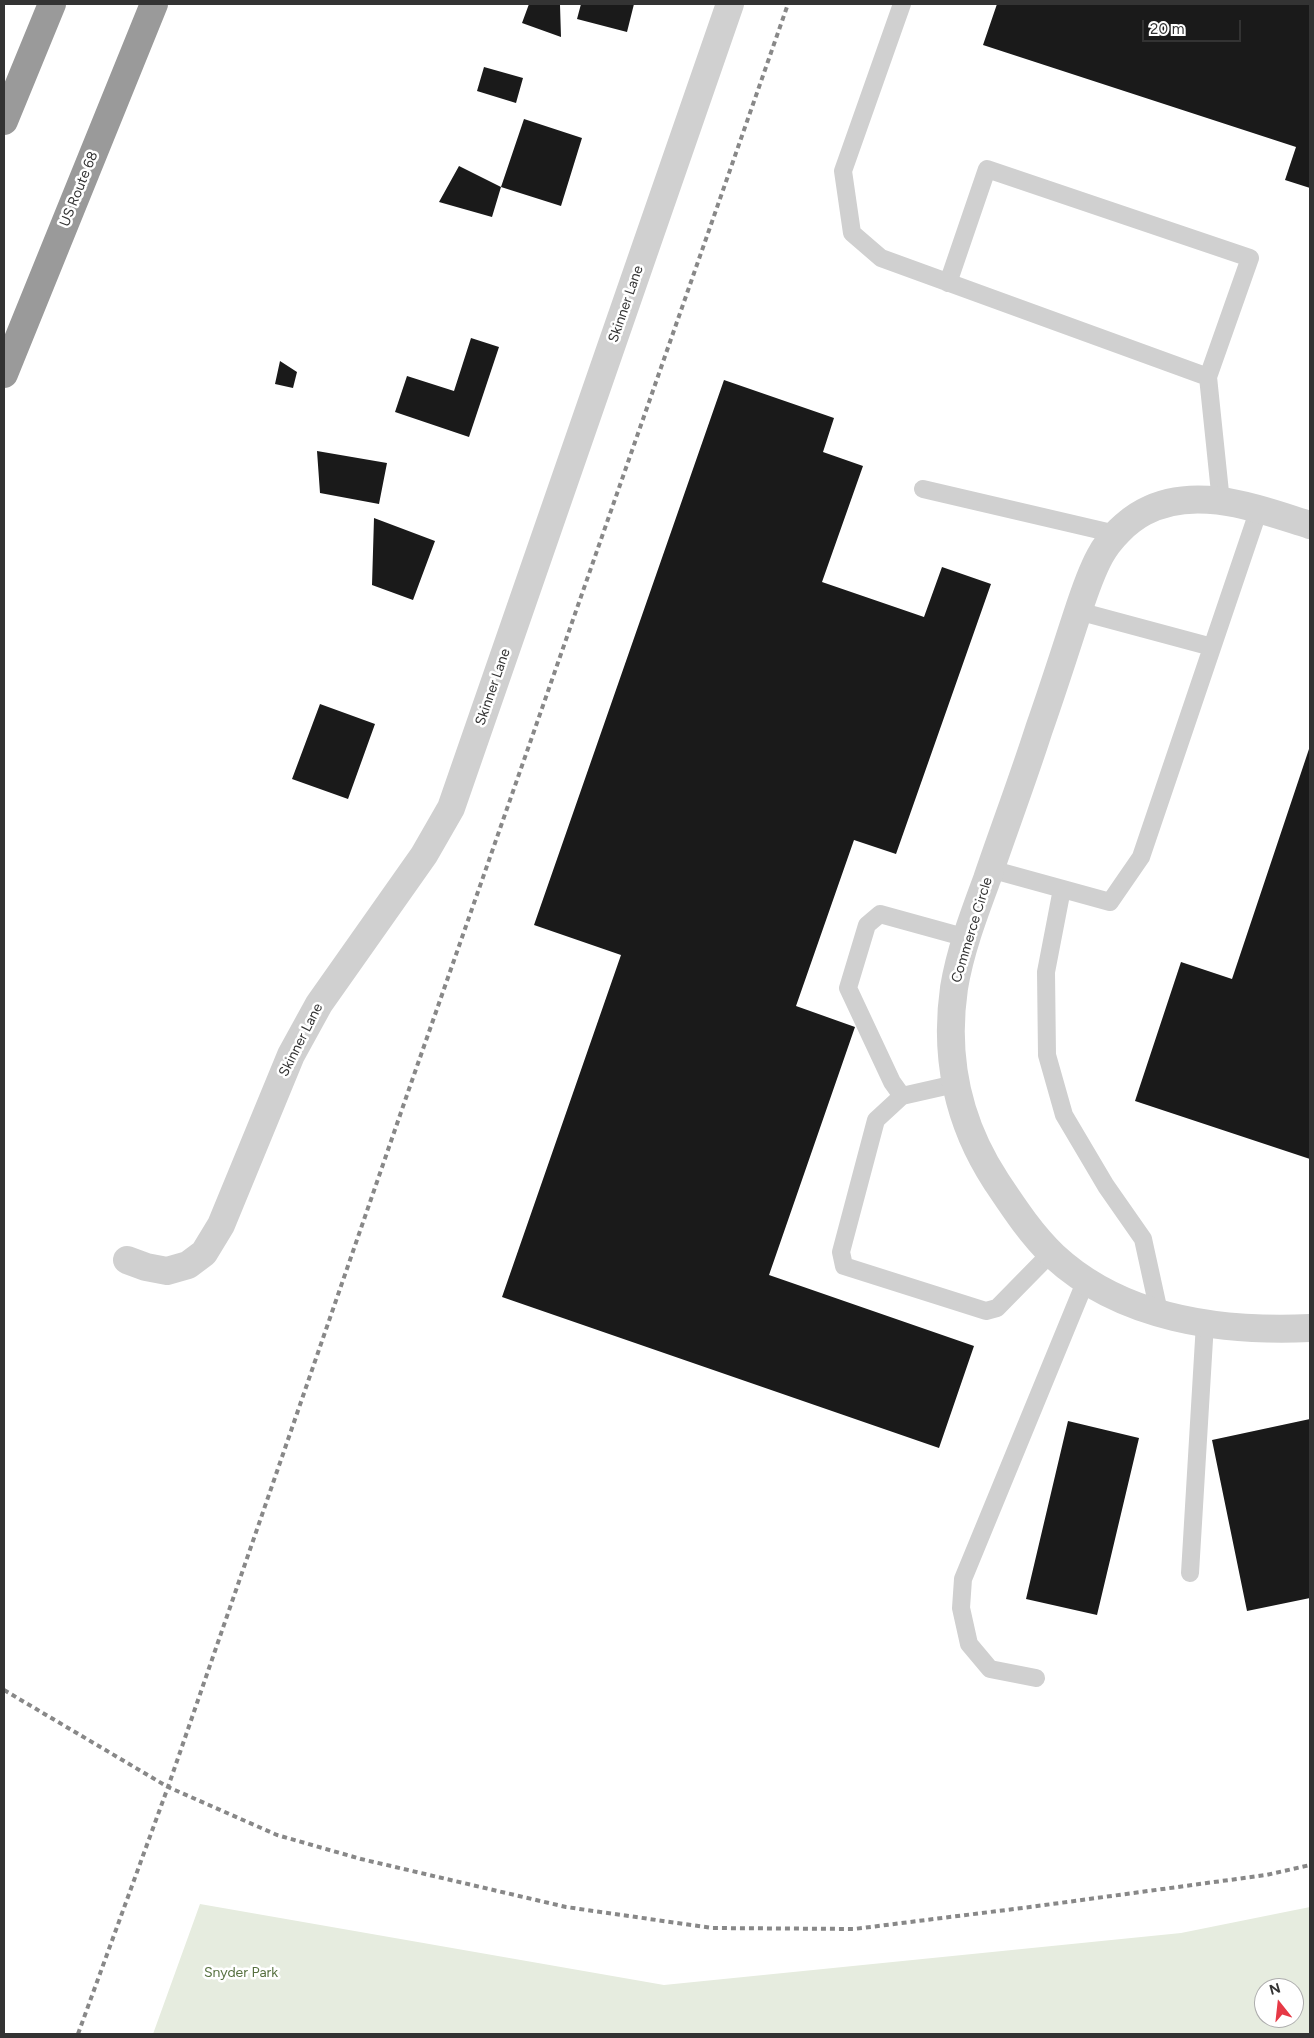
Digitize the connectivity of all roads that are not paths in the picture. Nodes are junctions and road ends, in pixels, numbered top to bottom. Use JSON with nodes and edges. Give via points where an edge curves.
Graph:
{"nodes":[{"id":1,"x":52,"y":4,"type":"edge"},
{"id":2,"x":154,"y":4,"type":"edge"},
{"id":3,"x":730,"y":4,"type":"edge"},
{"id":4,"x":902,"y":4,"type":"edge"},
{"id":5,"x":4,"y":121,"type":"edge"},
{"id":6,"x":948,"y":283,"type":"junction"},
{"id":7,"x":4,"y":374,"type":"edge"},
{"id":8,"x":1208,"y":377,"type":"junction"},
{"id":9,"x":922,"y":489,"type":"dead end"},
{"id":10,"x":1221,"y":502,"type":"junction"},
{"id":11,"x":1259,"y":509,"type":"junction"},
{"id":12,"x":1310,"y":525,"type":"edge"},
{"id":13,"x":1116,"y":534,"type":"junction"},
{"id":14,"x":1078,"y":611,"type":"junction"},
{"id":15,"x":1212,"y":647,"type":"junction"},
{"id":16,"x":990,"y":868,"type":"junction"},
{"id":17,"x":1062,"y":888,"type":"junction"},
{"id":18,"x":967,"y":938,"type":"junction"},
{"id":19,"x":955,"y":1084,"type":"junction"},
{"id":20,"x":902,"y":1096,"type":"junction"},
{"id":21,"x":1051,"y":1253,"type":"junction"},
{"id":22,"x":127,"y":1260,"type":"dead end"},
{"id":23,"x":1086,"y":1280,"type":"junction"},
{"id":24,"x":1160,"y":1312,"type":"junction"},
{"id":25,"x":1205,"y":1323,"type":"junction"},
{"id":26,"x":1310,"y":1328,"type":"edge"},
{"id":27,"x":1190,"y":1573,"type":"dead end"},
{"id":28,"x":1036,"y":1678,"type":"dead end"}],
"edges":[{"from":1,"to":5,"type":"highway"},
{"from":2,"to":7,"type":"highway","name":"US Route 68"},
{"from":3,"to":22,"type":"street","name":"Skinner Lane","via":[[451,808],[424,855],[315,1012],[291,1056],[221,1225],[204,1253],[188,1265],[167,1271]]},
{"from":4,"to":6,"type":"lane","via":[[843,171],[852,233],[881,258]]},
{"from":6,"to":8,"type":"lane"},
{"from":6,"to":8,"type":"lane","via":[[986,169],[1250,258]]},
{"from":8,"to":10,"type":"lane"},
{"from":9,"to":13,"type":"lane"},
{"from":10,"to":11,"type":"street","name":"Commerce Circle"},
{"from":10,"to":13,"type":"street","name":"Commerce Circle","via":[[1205,499],[1172,501],[1143,512]]},
{"from":11,"to":12,"type":"street","name":"Commerce Circle"},
{"from":11,"to":15,"type":"lane"},
{"from":13,"to":14,"type":"street","name":"Commerce Circle","via":[[1101,555]]},
{"from":14,"to":15,"type":"lane"},
{"from":14,"to":16,"type":"street","name":"Commerce Circle"},
{"from":15,"to":17,"type":"lane","via":[[1141,857],[1110,902]]},
{"from":16,"to":17,"type":"lane"},
{"from":16,"to":18,"type":"street","name":"Commerce Circle"},
{"from":17,"to":24,"type":"lane","via":[[1046,972],[1047,1055],[1064,1115],[1142,1239]]},
{"from":18,"to":19,"type":"street","name":"Commerce Circle","via":[[954,986],[951,1023]]},
{"from":18,"to":20,"type":"lane","via":[[880,914],[867,925],[848,988],[892,1082]]},
{"from":19,"to":20,"type":"lane"},
{"from":19,"to":21,"type":"street","name":"Commerce Circle","via":[[967,1127],[987,1167],[1026,1226]]},
{"from":20,"to":21,"type":"lane","via":[[876,1120],[841,1252],[844,1266],[986,1311],[997,1308]]},
{"from":21,"to":23,"type":"street","name":"Commerce Circle"},
{"from":23,"to":24,"type":"street","name":"Commerce Circle","via":[[1122,1300]]},
{"from":23,"to":28,"type":"lane","via":[[963,1579],[960,1608],[969,1644],[990,1669]]},
{"from":24,"to":25,"type":"street","name":"Commerce Circle"},
{"from":25,"to":26,"type":"street","name":"Commerce Circle","via":[[1278,1330]]},
{"from":25,"to":27,"type":"lane"}]}
